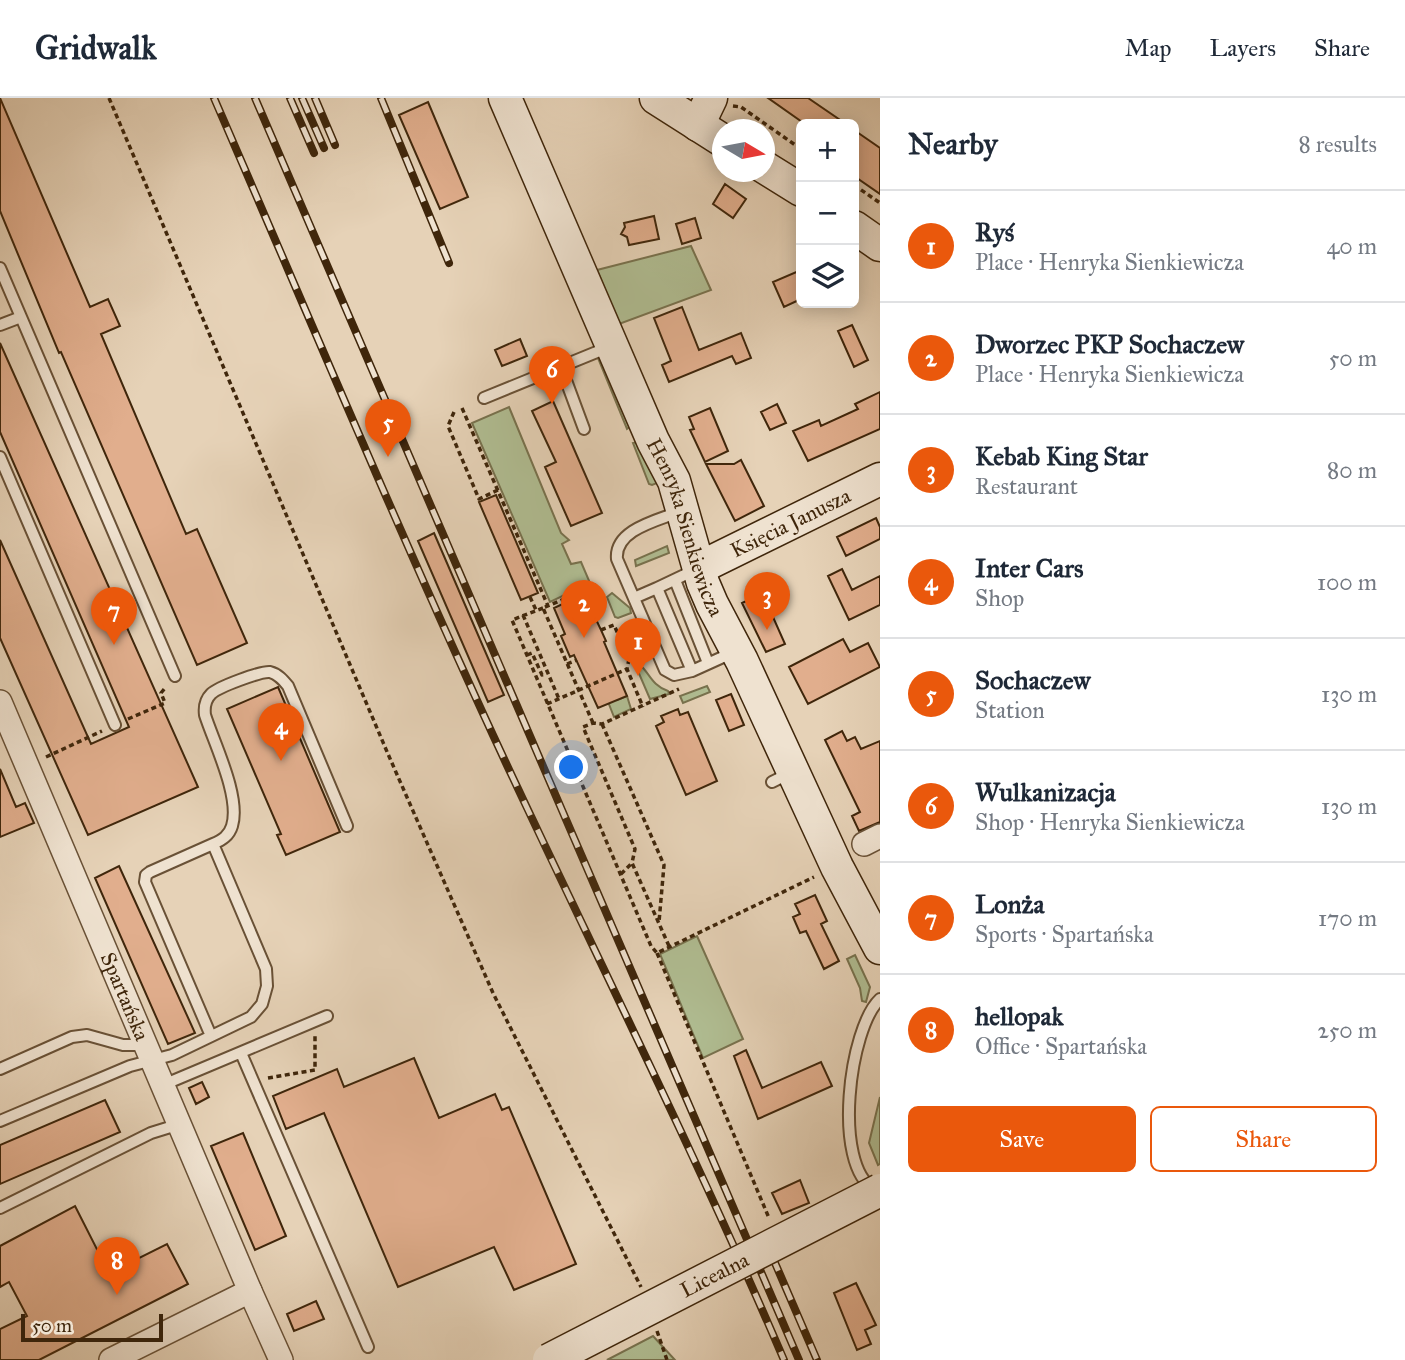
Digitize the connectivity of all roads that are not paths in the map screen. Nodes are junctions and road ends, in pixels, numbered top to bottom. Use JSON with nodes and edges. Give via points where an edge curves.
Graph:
{"nodes":[{"id":1,"x":505,"y":98,"type":"edge"},
{"id":2,"x":656,"y":98,"type":"edge"},
{"id":3,"x":710,"y":116,"type":"edge"},
{"id":4,"x":775,"y":173,"type":"edge"},
{"id":5,"x":796,"y":187,"type":"edge"},
{"id":6,"x":859,"y":230,"type":"edge"},
{"id":7,"x":880,"y":245,"type":"edge"},
{"id":8,"x":0,"y":268,"type":"edge"},
{"id":9,"x":21,"y":317,"type":"junction"},
{"id":10,"x":0,"y":325,"type":"edge"},
{"id":11,"x":612,"y":346,"type":"junction"},
{"id":12,"x":561,"y":367,"type":"junction"},
{"id":13,"x":484,"y":398,"type":"dead end"},
{"id":14,"x":584,"y":429,"type":"dead end"},
{"id":15,"x":0,"y":457,"type":"edge"},
{"id":16,"x":880,"y":479,"type":"edge"},
{"id":17,"x":684,"y":510,"type":"junction"},
{"id":18,"x":687,"y":574,"type":"junction"},
{"id":19,"x":657,"y":588,"type":"junction"},
{"id":20,"x":634,"y":598,"type":"junction"},
{"id":21,"x":722,"y":657,"type":"junction"},
{"id":22,"x":692,"y":671,"type":"junction"},
{"id":23,"x":175,"y":676,"type":"dead end"},
{"id":24,"x":0,"y":702,"type":"edge"},
{"id":25,"x":115,"y":725,"type":"dead end"},
{"id":26,"x":347,"y":826,"type":"dead end"},
{"id":27,"x":213,"y":844,"type":"junction"},
{"id":28,"x":880,"y":948,"type":"edge"},
{"id":29,"x":880,"y":999,"type":"edge"},
{"id":30,"x":327,"y":1016,"type":"dead end"},
{"id":31,"x":211,"y":1036,"type":"junction"},
{"id":32,"x":150,"y":1053,"type":"junction"},
{"id":33,"x":241,"y":1053,"type":"junction"},
{"id":34,"x":0,"y":1069,"type":"edge"},
{"id":35,"x":163,"y":1085,"type":"junction"},
{"id":36,"x":0,"y":1121,"type":"edge"},
{"id":37,"x":180,"y":1124,"type":"junction"},
{"id":38,"x":880,"y":1191,"type":"edge"},
{"id":39,"x":0,"y":1208,"type":"edge"},
{"id":40,"x":250,"y":1291,"type":"junction"},
{"id":41,"x":368,"y":1347,"type":"dead end"},
{"id":42,"x":111,"y":1360,"type":"edge"},
{"id":43,"x":281,"y":1360,"type":"edge"},
{"id":44,"x":549,"y":1360,"type":"edge"}],
"edges":[{"from":1,"to":11,"type":"street","name":"Henryka Sienkiewicza"},
{"from":2,"to":3,"type":"street"},
{"from":4,"to":5,"type":"street"},
{"from":6,"to":7,"type":"street"},
{"from":8,"to":9,"type":"lane"},
{"from":9,"to":10,"type":"lane"},
{"from":9,"to":23,"type":"lane"},
{"from":11,"to":12,"type":"lane"},
{"from":11,"to":17,"type":"street","name":"Henryka Sienkiewicza"},
{"from":12,"to":13,"type":"lane"},
{"from":12,"to":14,"type":"lane"},
{"from":15,"to":25,"type":"lane"},
{"from":16,"to":18,"type":"street","name":"Księcia Janusza"},
{"from":17,"to":18,"type":"street","name":"Henryka Sienkiewicza"},
{"from":17,"to":20,"type":"lane","via":[[621,541],[617,559]]},
{"from":18,"to":19,"type":"lane"},
{"from":18,"to":21,"type":"street","name":"Henryka Sienkiewicza","via":[[712,604]]},
{"from":19,"to":20,"type":"lane"},
{"from":19,"to":22,"type":"lane"},
{"from":20,"to":22,"type":"lane","via":[[665,670],[674,675]]},
{"from":21,"to":22,"type":"lane"},
{"from":21,"to":28,"type":"street","name":"Henryka Sienkiewicza","via":[[782,777]]},
{"from":24,"to":32,"type":"street","name":"Spartańska"},
{"from":26,"to":27,"type":"lane","via":[[288,686],[272,672],[264,672],[217,690],[204,705],[234,815],[232,828]]},
{"from":27,"to":31,"type":"lane","via":[[257,945],[267,986],[262,1004],[251,1017]]},
{"from":27,"to":31,"type":"lane","via":[[150,872],[145,882]]},
{"from":29,"to":38,"type":"lane","via":[[863,1031],[850,1079],[849,1143],[860,1175]]},
{"from":30,"to":33,"type":"lane"},
{"from":31,"to":32,"type":"lane"},
{"from":32,"to":34,"type":"lane","via":[[87,1035]]},
{"from":32,"to":35,"type":"street","name":"Spartańska"},
{"from":32,"to":36,"type":"lane","via":[[130,1066]]},
{"from":33,"to":35,"type":"lane"},
{"from":33,"to":41,"type":"lane"},
{"from":35,"to":37,"type":"street","name":"Spartańska"},
{"from":37,"to":39,"type":"lane","via":[[151,1133]]},
{"from":37,"to":40,"type":"street","name":"Spartańska"},
{"from":38,"to":44,"type":"street","name":"Licealna","bridge":true},
{"from":40,"to":42,"type":"street"},
{"from":40,"to":43,"type":"street","name":"Spartańska"}]}
